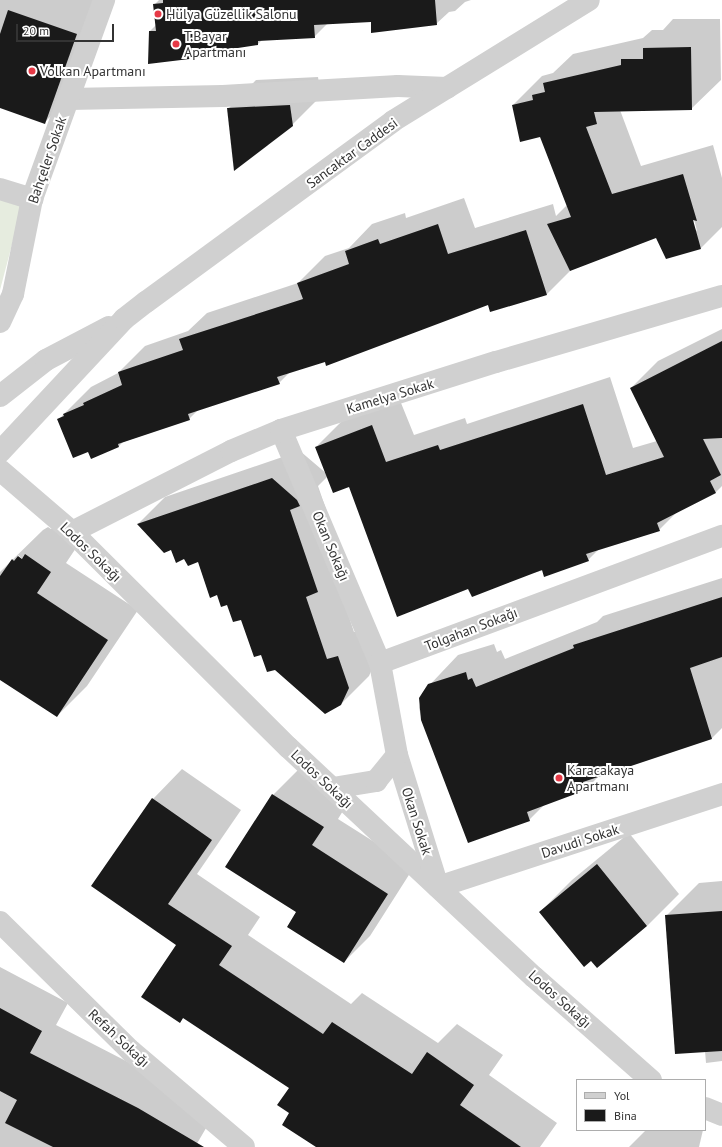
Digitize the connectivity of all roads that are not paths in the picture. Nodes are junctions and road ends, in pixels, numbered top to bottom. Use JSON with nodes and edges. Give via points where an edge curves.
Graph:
{"nodes":[{"id":1,"x":103,"y":0,"type":"edge"},
{"id":2,"x":588,"y":0,"type":"edge"},
{"id":3,"x":447,"y":88,"type":"junction"},
{"id":4,"x":69,"y":99,"type":"junction"},
{"id":5,"x":0,"y":189,"type":"edge"},
{"id":6,"x":32,"y":199,"type":"junction"},
{"id":7,"x":722,"y":296,"type":"edge"},
{"id":8,"x":124,"y":319,"type":"junction"},
{"id":9,"x":0,"y":322,"type":"edge"},
{"id":10,"x":0,"y":396,"type":"edge"},
{"id":11,"x":282,"y":430,"type":"junction"},
{"id":12,"x":0,"y":452,"type":"edge"},
{"id":13,"x":0,"y":470,"type":"edge"},
{"id":14,"x":72,"y":532,"type":"junction"},
{"id":15,"x":722,"y":536,"type":"edge"},
{"id":16,"x":380,"y":663,"type":"junction"},
{"id":17,"x":397,"y":755,"type":"junction"},
{"id":18,"x":333,"y":788,"type":"junction"},
{"id":19,"x":722,"y":794,"type":"edge"},
{"id":20,"x":438,"y":887,"type":"junction"},
{"id":21,"x":0,"y":922,"type":"edge"},
{"id":22,"x":650,"y":1079,"type":"edge"},
{"id":23,"x":706,"y":1108,"type":"edge"},
{"id":24,"x":722,"y":1115,"type":"edge"},
{"id":25,"x":244,"y":1147,"type":"edge"}],
"edges":[{"from":1,"to":4,"type":"street","name":"Bahçeler Sokak"},
{"from":2,"to":3,"type":"street","name":"Sancaktar Caddesi"},
{"from":3,"to":4,"type":"street","via":[[398,86],[223,96]]},
{"from":3,"to":8,"type":"street","name":"Sancaktar Caddesi","via":[[393,122]]},
{"from":4,"to":6,"type":"street","name":"Bahçeler Sokak"},
{"from":5,"to":6,"type":"street"},
{"from":6,"to":9,"type":"street","name":"Bahçeler Sokak","via":[[13,294]]},
{"from":7,"to":11,"type":"street","name":"Kamelya Sokak","via":[[503,360]]},
{"from":8,"to":10,"type":"street","via":[[46,360]]},
{"from":8,"to":12,"type":"street"},
{"from":11,"to":14,"type":"street","name":"Kamelya Sokak","via":[[230,450]]},
{"from":11,"to":16,"type":"street","name":"Okan Sokağı"},
{"from":13,"to":14,"type":"street","name":"Lodos Sokağı"},
{"from":14,"to":18,"type":"street","name":"Lodos Sokağı"},
{"from":15,"to":16,"type":"street","name":"Tolgahan Sokağı"},
{"from":16,"to":17,"type":"street"},
{"from":17,"to":18,"type":"street","via":[[376,781]]},
{"from":17,"to":20,"type":"street","name":"Okan Sokak"},
{"from":18,"to":20,"type":"street","name":"Lodos Sokağı"},
{"from":19,"to":20,"type":"street","name":"Davudi Sokak"},
{"from":20,"to":22,"type":"street","name":"Lodos Sokağı","via":[[534,977]]},
{"from":21,"to":25,"type":"street","name":"Refah Sokağı","via":[[131,1051]]},
{"from":23,"to":24,"type":"street"}]}
